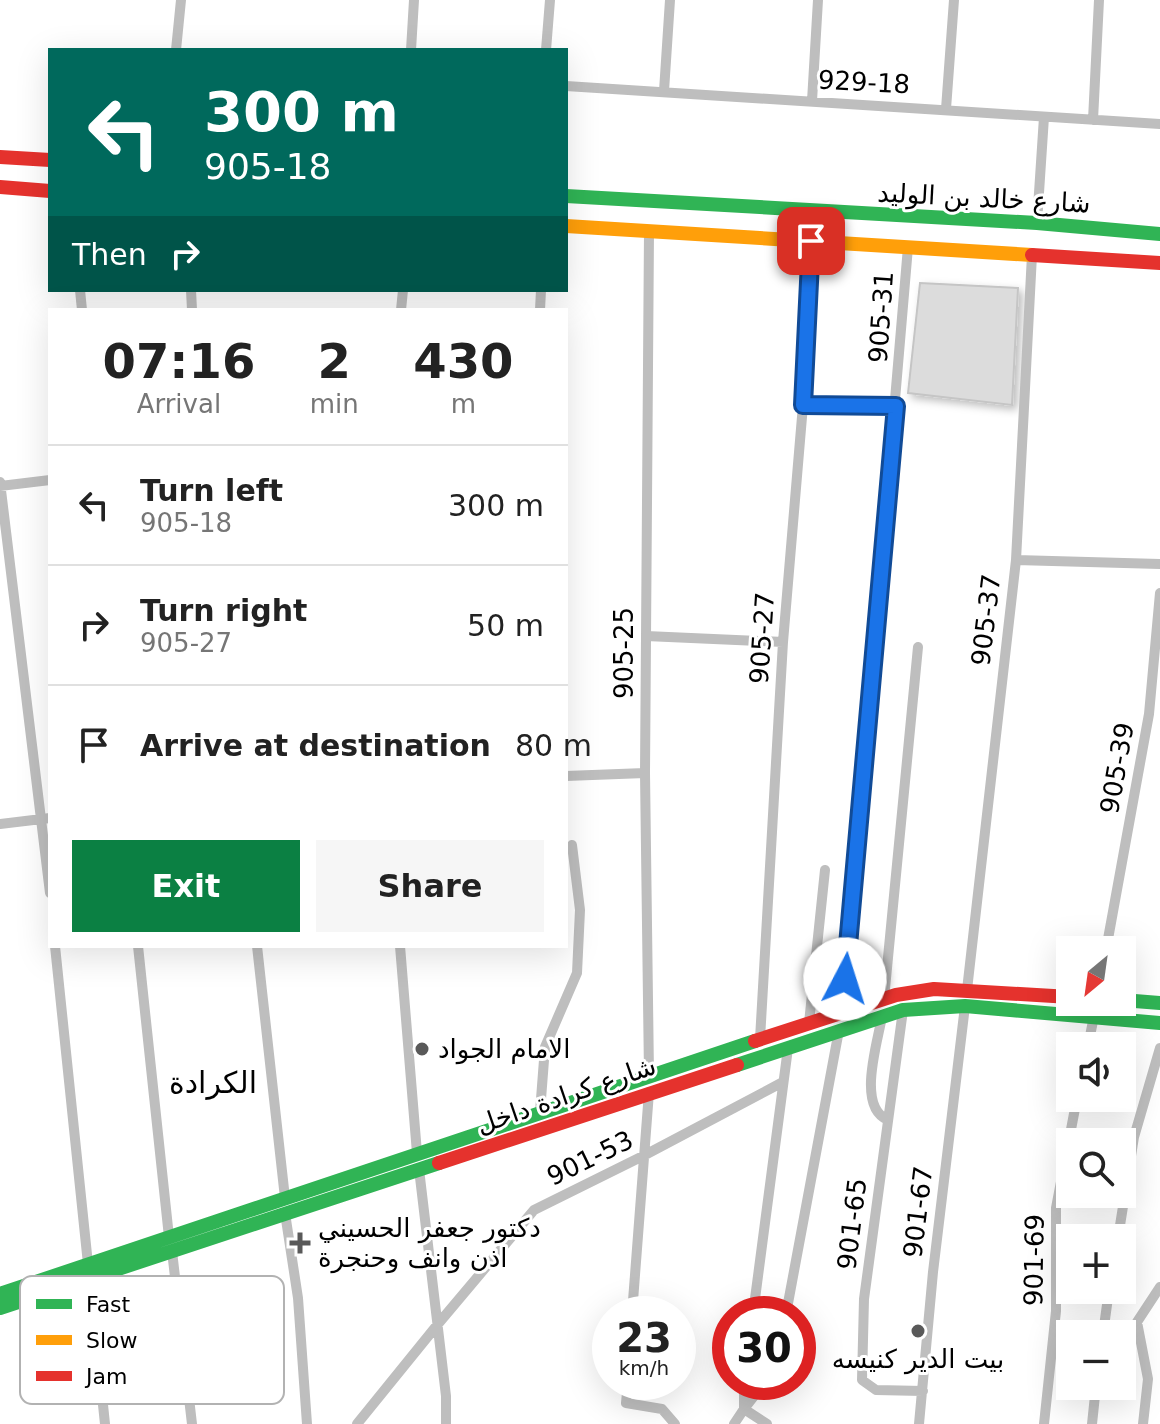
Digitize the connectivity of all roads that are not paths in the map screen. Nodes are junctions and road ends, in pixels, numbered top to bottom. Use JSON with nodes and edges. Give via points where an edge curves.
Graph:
{"nodes":[{"id":1,"x":181,"y":0,"type":"edge"},
{"id":2,"x":414,"y":0,"type":"edge"},
{"id":3,"x":550,"y":0,"type":"edge"},
{"id":4,"x":670,"y":0,"type":"edge"},
{"id":5,"x":818,"y":0,"type":"edge"},
{"id":6,"x":954,"y":0,"type":"edge"},
{"id":7,"x":1099,"y":0,"type":"edge"},
{"id":8,"x":176,"y":48,"type":"edge"},
{"id":9,"x":411,"y":48,"type":"edge"},
{"id":10,"x":546,"y":48,"type":"edge"},
{"id":11,"x":568,"y":86,"type":"edge"},
{"id":12,"x":664,"y":91,"type":"junction"},
{"id":13,"x":812,"y":101,"type":"junction"},
{"id":14,"x":946,"y":109,"type":"junction"},
{"id":15,"x":1044,"y":117,"type":"junction"},
{"id":16,"x":1093,"y":120,"type":"junction"},
{"id":17,"x":1160,"y":124,"type":"edge"},
{"id":18,"x":0,"y":157,"type":"edge"},
{"id":19,"x":48,"y":160,"type":"edge"},
{"id":20,"x":0,"y":187,"type":"edge"},
{"id":21,"x":48,"y":191,"type":"edge"},
{"id":22,"x":568,"y":196,"type":"edge"},
{"id":23,"x":1037,"y":223,"type":"junction"},
{"id":24,"x":568,"y":226,"type":"edge"},
{"id":25,"x":649,"y":231,"type":"junction"},
{"id":26,"x":1160,"y":234,"type":"edge"},
{"id":27,"x":811,"y":241,"type":"junction"},
{"id":28,"x":908,"y":247,"type":"junction"},
{"id":29,"x":1032,"y":255,"type":"junction"},
{"id":30,"x":1160,"y":263,"type":"edge"},
{"id":31,"x":803,"y":405,"type":"junction"},
{"id":32,"x":896,"y":406,"type":"junction"},
{"id":33,"x":48,"y":480,"type":"edge"},
{"id":34,"x":0,"y":484,"type":"edge"},
{"id":35,"x":1016,"y":560,"type":"junction"},
{"id":36,"x":1160,"y":564,"type":"edge"},
{"id":37,"x":1160,"y":593,"type":"edge"},
{"id":38,"x":646,"y":636,"type":"junction"},
{"id":39,"x":783,"y":642,"type":"junction"},
{"id":40,"x":918,"y":647,"type":"dead end"},
{"id":41,"x":645,"y":773,"type":"junction"},
{"id":42,"x":568,"y":776,"type":"edge"},
{"id":43,"x":46,"y":819,"type":"edge"},
{"id":44,"x":0,"y":824,"type":"edge"},
{"id":45,"x":572,"y":845,"type":"dead end"},
{"id":46,"x":48,"y":856,"type":"edge"},
{"id":47,"x":825,"y":870,"type":"dead end"},
{"id":48,"x":1109,"y":936,"type":"edge"},
{"id":49,"x":55,"y":948,"type":"edge"},
{"id":50,"x":138,"y":948,"type":"edge"},
{"id":51,"x":257,"y":948,"type":"edge"},
{"id":52,"x":400,"y":948,"type":"edge"},
{"id":53,"x":967,"y":990,"type":"junction"},
{"id":54,"x":1056,"y":996,"type":"edge"},
{"id":55,"x":884,"y":999,"type":"junction"},
{"id":56,"x":1136,"y":1001,"type":"edge"},
{"id":57,"x":1160,"y":1003,"type":"edge"},
{"id":58,"x":965,"y":1006,"type":"junction"},
{"id":59,"x":903,"y":1010,"type":"junction"},
{"id":60,"x":843,"y":1011,"type":"junction"},
{"id":61,"x":1056,"y":1013,"type":"edge"},
{"id":62,"x":882,"y":1016,"type":"junction"},
{"id":63,"x":1094,"y":1016,"type":"joint"},
{"id":64,"x":809,"y":1023,"type":"junction"},
{"id":65,"x":1160,"y":1023,"type":"edge"},
{"id":66,"x":839,"y":1030,"type":"junction"},
{"id":67,"x":1091,"y":1032,"type":"edge"},
{"id":68,"x":760,"y":1039,"type":"junction"},
{"id":69,"x":788,"y":1048,"type":"junction"},
{"id":70,"x":1160,"y":1048,"type":"edge"},
{"id":71,"x":649,"y":1075,"type":"junction"},
{"id":72,"x":783,"y":1082,"type":"junction"},
{"id":73,"x":649,"y":1092,"type":"junction"},
{"id":74,"x":540,"y":1112,"type":"junction"},
{"id":75,"x":1074,"y":1112,"type":"edge"},
{"id":76,"x":888,"y":1120,"type":"junction"},
{"id":77,"x":417,"y":1153,"type":"junction"},
{"id":78,"x":643,"y":1156,"type":"junction"},
{"id":79,"x":419,"y":1169,"type":"junction"},
{"id":80,"x":285,"y":1206,"type":"junction"},
{"id":81,"x":1120,"y":1224,"type":"edge"},
{"id":82,"x":170,"y":1244,"type":"junction"},
{"id":83,"x":89,"y":1272,"type":"junction"},
{"id":84,"x":73,"y":1276,"type":"edge"},
{"id":85,"x":79,"y":1276,"type":"edge"},
{"id":86,"x":89,"y":1276,"type":"edge"},
{"id":87,"x":174,"y":1276,"type":"edge"},
{"id":88,"x":1160,"y":1287,"type":"edge"},
{"id":89,"x":20,"y":1289,"type":"edge"},
{"id":90,"x":0,"y":1294,"type":"edge"},
{"id":91,"x":633,"y":1296,"type":"edge"},
{"id":92,"x":755,"y":1296,"type":"edge"},
{"id":93,"x":789,"y":1296,"type":"edge"},
{"id":94,"x":20,"y":1300,"type":"edge"},
{"id":95,"x":0,"y":1308,"type":"edge"},
{"id":96,"x":438,"y":1324,"type":"junction"},
{"id":97,"x":923,"y":1391,"type":"junction"},
{"id":98,"x":626,"y":1400,"type":"edge"},
{"id":99,"x":744,"y":1400,"type":"edge"},
{"id":100,"x":751,"y":1400,"type":"edge"},
{"id":101,"x":1095,"y":1400,"type":"edge"},
{"id":102,"x":103,"y":1404,"type":"edge"},
{"id":103,"x":190,"y":1404,"type":"edge"},
{"id":104,"x":744,"y":1409,"type":"junction"},
{"id":105,"x":105,"y":1424,"type":"edge"},
{"id":106,"x":192,"y":1424,"type":"edge"},
{"id":107,"x":307,"y":1424,"type":"edge"},
{"id":108,"x":357,"y":1424,"type":"edge"},
{"id":109,"x":446,"y":1424,"type":"edge"},
{"id":110,"x":675,"y":1424,"type":"edge"},
{"id":111,"x":734,"y":1424,"type":"edge"},
{"id":112,"x":767,"y":1424,"type":"edge"},
{"id":113,"x":919,"y":1424,"type":"edge"},
{"id":114,"x":1044,"y":1424,"type":"edge"},
{"id":115,"x":1092,"y":1424,"type":"edge"},
{"id":116,"x":1143,"y":1424,"type":"edge"}],
"edges":[{"from":1,"to":8,"type":"street"},
{"from":2,"to":9,"type":"street"},
{"from":3,"to":10,"type":"street"},
{"from":4,"to":12,"type":"street"},
{"from":5,"to":13,"type":"street"},
{"from":6,"to":14,"type":"street"},
{"from":7,"to":16,"type":"street"},
{"from":11,"to":12,"type":"street","name":"929-18"},
{"from":12,"to":13,"type":"street","name":"929-18"},
{"from":13,"to":14,"type":"street","name":"929-18"},
{"from":14,"to":15,"type":"street","name":"929-18"},
{"from":15,"to":16,"type":"street","name":"929-18"},
{"from":15,"to":23,"type":"street"},
{"from":16,"to":17,"type":"street","name":"929-18"},
{"from":18,"to":19,"type":"main road"},
{"from":20,"to":21,"type":"main road"},
{"from":22,"to":23,"type":"main road","name":"شارع خالد بن الوليد"},
{"from":23,"to":26,"type":"main road","name":"شارع خالد بن الوليد"},
{"from":24,"to":25,"type":"main road","name":"شارع خالد بن الوليد"},
{"from":25,"to":27,"type":"main road","name":"شارع خالد بن الوليد"},
{"from":25,"to":38,"type":"street","name":"905-25"},
{"from":27,"to":28,"type":"main road","name":"شارع خالد بن الوليد"},
{"from":27,"to":31,"type":"street","name":"905-27"},
{"from":28,"to":29,"type":"main road","name":"شارع خالد بن الوليد"},
{"from":28,"to":32,"type":"street","name":"905-31"},
{"from":29,"to":30,"type":"main road","name":"شارع خالد بن الوليد"},
{"from":29,"to":35,"type":"street","name":"905-37"},
{"from":31,"to":32,"type":"street"},
{"from":31,"to":39,"type":"street","name":"905-27"},
{"from":32,"to":60,"type":"street","name":"905-31"},
{"from":33,"to":34,"type":"street"},
{"from":34,"to":43,"type":"street"},
{"from":35,"to":36,"type":"street"},
{"from":35,"to":53,"type":"street","name":"905-37"},
{"from":37,"to":48,"type":"street","name":"905-39","via":[[1149,714]]},
{"from":38,"to":39,"type":"street"},
{"from":38,"to":41,"type":"street","name":"905-25"},
{"from":39,"to":68,"type":"street","name":"905-27"},
{"from":40,"to":55,"type":"street"},
{"from":41,"to":42,"type":"street"},
{"from":41,"to":71,"type":"street","name":"905-25"},
{"from":43,"to":44,"type":"street"},
{"from":43,"to":46,"type":"street"},
{"from":45,"to":74,"type":"street","via":[[580,910],[577,973],[545,1047]]},
{"from":47,"to":64,"type":"street"},
{"from":49,"to":83,"type":"street"},
{"from":50,"to":82,"type":"street"},
{"from":51,"to":80,"type":"street"},
{"from":52,"to":77,"type":"street"},
{"from":53,"to":54,"type":"main road","name":"شارع كرادة داخل"},
{"from":53,"to":55,"type":"main road","name":"شارع كرادة داخل","via":[[934,989]]},
{"from":55,"to":60,"type":"main road","name":"شارع كرادة داخل"},
{"from":56,"to":57,"type":"main road"},
{"from":58,"to":59,"type":"main road","name":"شارع كرادة داخل"},
{"from":58,"to":61,"type":"main road","name":"شارع كرادة داخل"},
{"from":58,"to":97,"type":"street","name":"901-67"},
{"from":59,"to":62,"type":"main road","name":"شارع كرادة داخل"},
{"from":59,"to":76,"type":"street","name":"901-65"},
{"from":60,"to":64,"type":"main road","name":"شارع كرادة داخل"},
{"from":62,"to":66,"type":"main road","name":"شارع كرادة داخل"},
{"from":62,"to":76,"type":"street","via":[[870,1086],[875,1110]]},
{"from":63,"to":65,"type":"main road","name":"شارع كرادة داخل"},
{"from":63,"to":67,"type":"street"},
{"from":64,"to":68,"type":"main road","name":"شارع كرادة داخل"},
{"from":66,"to":69,"type":"main road","name":"شارع كرادة داخل"},
{"from":66,"to":93,"type":"street"},
{"from":68,"to":71,"type":"main road","name":"شارع كرادة داخل"},
{"from":69,"to":72,"type":"street"},
{"from":69,"to":73,"type":"main road","name":"شارع كرادة داخل"},
{"from":70,"to":81,"type":"street","via":[[1134,1137]]},
{"from":71,"to":74,"type":"main road","name":"شارع كرادة داخل"},
{"from":72,"to":78,"type":"street","name":"901-53"},
{"from":72,"to":92,"type":"street"},
{"from":73,"to":78,"type":"street"},
{"from":73,"to":79,"type":"main road","name":"شارع كرادة داخل"},
{"from":74,"to":77,"type":"main road","name":"شارع كرادة داخل"},
{"from":75,"to":114,"type":"street","name":"901-69","via":[[1056,1208],[1056,1311]]},
{"from":76,"to":97,"type":"street","name":"901-65","via":[[864,1299],[862,1380],[876,1390]]},
{"from":77,"to":80,"type":"main road","name":"شارع كرادة داخل"},
{"from":78,"to":91,"type":"street"},
{"from":78,"to":96,"type":"street","name":"901-53","via":[[534,1210]]},
{"from":79,"to":80,"type":"main road","name":"شارع كرادة داخل"},
{"from":79,"to":96,"type":"street"},
{"from":80,"to":82,"type":"main road","name":"شارع كرادة داخل"},
{"from":80,"to":107,"type":"street"},
{"from":82,"to":83,"type":"main road","name":"شارع كرادة داخل"},
{"from":82,"to":87,"type":"street"},
{"from":83,"to":84,"type":"main road","name":"شارع كرادة داخل"},
{"from":83,"to":85,"type":"main road","name":"شارع كرادة داخل"},
{"from":83,"to":86,"type":"street"},
{"from":88,"to":116,"type":"street","via":[[1137,1322],[1148,1379]]},
{"from":89,"to":90,"type":"main road","name":"شارع كرادة داخل"},
{"from":94,"to":95,"type":"main road","name":"شارع كرادة داخل"},
{"from":96,"to":108,"type":"street","name":"901-53"},
{"from":96,"to":109,"type":"street"},
{"from":97,"to":113,"type":"street","name":"901-67"},
{"from":98,"to":110,"type":"street","via":[[662,1409]]},
{"from":99,"to":104,"type":"street"},
{"from":100,"to":104,"type":"street"},
{"from":101,"to":115,"type":"street"},
{"from":102,"to":105,"type":"street"},
{"from":103,"to":106,"type":"street"},
{"from":104,"to":111,"type":"street"},
{"from":104,"to":112,"type":"street"}]}
